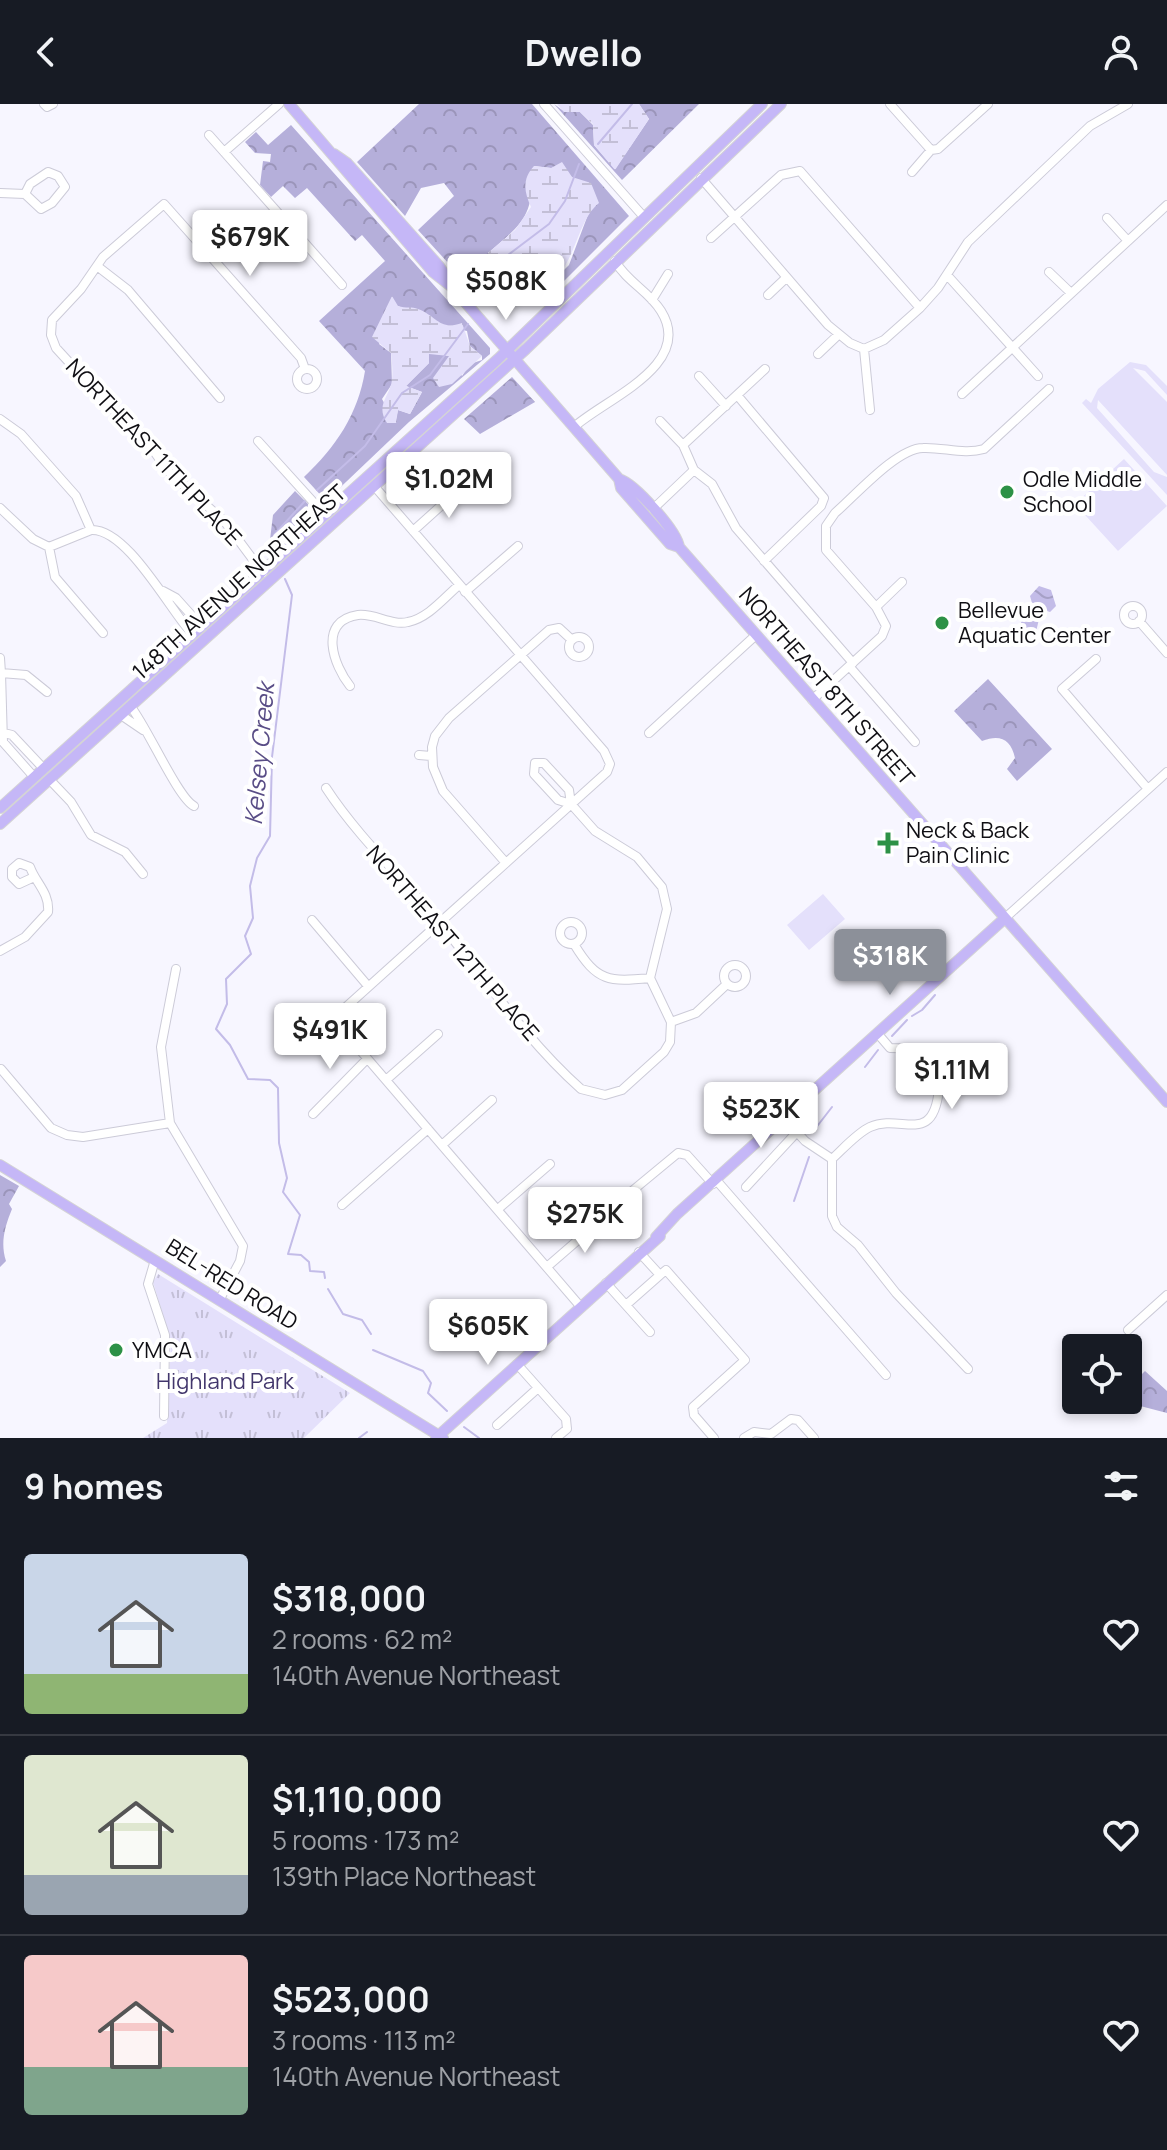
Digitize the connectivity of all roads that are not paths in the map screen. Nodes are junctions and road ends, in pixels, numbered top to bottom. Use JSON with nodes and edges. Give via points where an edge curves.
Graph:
{"nodes":[{"id":1,"x":279,"y":104,"type":"edge"},
{"id":2,"x":289,"y":104,"type":"edge"},
{"id":3,"x":544,"y":104,"type":"edge"},
{"id":4,"x":762,"y":104,"type":"edge"},
{"id":5,"x":781,"y":104,"type":"edge"},
{"id":6,"x":890,"y":104,"type":"edge"},
{"id":7,"x":988,"y":104,"type":"edge"},
{"id":8,"x":1128,"y":104,"type":"edge"},
{"id":9,"x":209,"y":135,"type":"dead end"},
{"id":10,"x":931,"y":150,"type":"junction"},
{"id":11,"x":224,"y":152,"type":"junction"},
{"id":12,"x":912,"y":172,"type":"dead end"},
{"id":13,"x":701,"y":178,"type":"junction"},
{"id":14,"x":0,"y":193,"type":"edge"},
{"id":15,"x":25,"y":194,"type":"junction"},
{"id":16,"x":1167,"y":205,"type":"edge"},
{"id":17,"x":643,"y":216,"type":"junction"},
{"id":18,"x":735,"y":217,"type":"junction"},
{"id":19,"x":1107,"y":218,"type":"dead end"},
{"id":20,"x":711,"y":238,"type":"dead end"},
{"id":21,"x":1128,"y":241,"type":"junction"},
{"id":22,"x":613,"y":247,"type":"junction"},
{"id":23,"x":615,"y":261,"type":"junction"},
{"id":24,"x":97,"y":266,"type":"junction"},
{"id":25,"x":1049,"y":272,"type":"dead end"},
{"id":26,"x":602,"y":274,"type":"junction"},
{"id":27,"x":668,"y":274,"type":"dead end"},
{"id":28,"x":947,"y":275,"type":"junction"},
{"id":29,"x":786,"y":278,"type":"junction"},
{"id":30,"x":342,"y":285,"type":"dead end"},
{"id":31,"x":1071,"y":293,"type":"junction"},
{"id":32,"x":768,"y":295,"type":"dead end"},
{"id":33,"x":652,"y":300,"type":"junction"},
{"id":34,"x":920,"y":308,"type":"junction"},
{"id":35,"x":838,"y":335,"type":"junction"},
{"id":36,"x":1013,"y":348,"type":"junction"},
{"id":37,"x":864,"y":349,"type":"junction"},
{"id":38,"x":512,"y":354,"type":"junction"},
{"id":39,"x":818,"y":354,"type":"dead end"},
{"id":40,"x":305,"y":369,"type":"dead end"},
{"id":41,"x":765,"y":369,"type":"dead end"},
{"id":42,"x":699,"y":376,"type":"dead end"},
{"id":43,"x":1038,"y":376,"type":"dead end"},
{"id":44,"x":1049,"y":389,"type":"dead end"},
{"id":45,"x":962,"y":394,"type":"dead end"},
{"id":46,"x":737,"y":395,"type":"junction"},
{"id":47,"x":220,"y":398,"type":"dead end"},
{"id":48,"x":726,"y":406,"type":"junction"},
{"id":49,"x":870,"y":410,"type":"dead end"},
{"id":50,"x":0,"y":419,"type":"edge"},
{"id":51,"x":660,"y":421,"type":"dead end"},
{"id":52,"x":574,"y":427,"type":"junction"},
{"id":53,"x":408,"y":438,"type":"junction"},
{"id":54,"x":258,"y":441,"type":"dead end"},
{"id":55,"x":683,"y":445,"type":"junction"},
{"id":56,"x":396,"y":466,"type":"junction"},
{"id":57,"x":694,"y":470,"type":"junction"},
{"id":58,"x":619,"y":479,"type":"junction"},
{"id":59,"x":464,"y":485,"type":"dead end"},
{"id":60,"x":375,"y":487,"type":"junction"},
{"id":61,"x":0,"y":508,"type":"edge"},
{"id":62,"x":653,"y":509,"type":"junction"},
{"id":63,"x":325,"y":515,"type":"junction"},
{"id":64,"x":91,"y":530,"type":"junction"},
{"id":65,"x":413,"y":531,"type":"junction"},
{"id":66,"x":518,"y":546,"type":"dead end"},
{"id":67,"x":49,"y":547,"type":"junction"},
{"id":68,"x":679,"y":547,"type":"junction"},
{"id":69,"x":764,"y":561,"type":"junction"},
{"id":70,"x":263,"y":573,"type":"junction"},
{"id":71,"x":902,"y":582,"type":"dead end"},
{"id":72,"x":462,"y":589,"type":"junction"},
{"id":73,"x":876,"y":607,"type":"junction"},
{"id":74,"x":1139,"y":621,"type":"dead end"},
{"id":75,"x":201,"y":627,"type":"junction"},
{"id":76,"x":103,"y":633,"type":"dead end"},
{"id":77,"x":756,"y":635,"type":"junction"},
{"id":78,"x":204,"y":639,"type":"junction"},
{"id":79,"x":572,"y":640,"type":"dead end"},
{"id":80,"x":1167,"y":653,"type":"edge"},
{"id":81,"x":520,"y":655,"type":"junction"},
{"id":82,"x":0,"y":658,"type":"edge"},
{"id":83,"x":1096,"y":659,"type":"dead end"},
{"id":84,"x":851,"y":665,"type":"junction"},
{"id":85,"x":1,"y":673,"type":"edge"},
{"id":86,"x":350,"y":686,"type":"dead end"},
{"id":87,"x":47,"y":692,"type":"dead end"},
{"id":88,"x":812,"y":700,"type":"junction"},
{"id":89,"x":131,"y":707,"type":"junction"},
{"id":90,"x":118,"y":711,"type":"junction"},
{"id":91,"x":143,"y":730,"type":"junction"},
{"id":92,"x":1,"y":732,"type":"edge"},
{"id":93,"x":649,"y":733,"type":"dead end"},
{"id":94,"x":915,"y":742,"type":"dead end"},
{"id":95,"x":419,"y":755,"type":"dead end"},
{"id":96,"x":431,"y":756,"type":"junction"},
{"id":97,"x":44,"y":769,"type":"junction"},
{"id":98,"x":1167,"y":772,"type":"edge"},
{"id":99,"x":34,"y":777,"type":"junction"},
{"id":100,"x":50,"y":780,"type":"junction"},
{"id":101,"x":326,"y":788,"type":"dead end"},
{"id":102,"x":1148,"y":789,"type":"junction"},
{"id":103,"x":571,"y":804,"type":"junction"},
{"id":104,"x":194,"y":806,"type":"dead end"},
{"id":105,"x":0,"y":808,"type":"edge"},
{"id":106,"x":0,"y":824,"type":"edge"},
{"id":107,"x":506,"y":863,"type":"junction"},
{"id":108,"x":143,"y":874,"type":"dead end"},
{"id":109,"x":32,"y":878,"type":"dead end"},
{"id":110,"x":1004,"y":919,"type":"junction"},
{"id":111,"x":312,"y":920,"type":"dead end"},
{"id":112,"x":439,"y":922,"type":"junction"},
{"id":113,"x":574,"y":944,"type":"dead end"},
{"id":114,"x":0,"y":951,"type":"edge"},
{"id":115,"x":176,"y":969,"type":"dead end"},
{"id":116,"x":650,"y":978,"type":"junction"},
{"id":117,"x":727,"y":984,"type":"dead end"},
{"id":118,"x":368,"y":986,"type":"junction"},
{"id":119,"x":671,"y":1022,"type":"junction"},
{"id":120,"x":438,"y":1034,"type":"dead end"},
{"id":121,"x":878,"y":1034,"type":"junction"},
{"id":122,"x":367,"y":1059,"type":"junction"},
{"id":123,"x":1,"y":1069,"type":"edge"},
{"id":124,"x":386,"y":1080,"type":"junction"},
{"id":125,"x":492,"y":1100,"type":"dead end"},
{"id":126,"x":1167,"y":1102,"type":"edge"},
{"id":127,"x":313,"y":1114,"type":"dead end"},
{"id":128,"x":785,"y":1119,"type":"junction"},
{"id":129,"x":170,"y":1123,"type":"junction"},
{"id":130,"x":428,"y":1129,"type":"junction"},
{"id":131,"x":797,"y":1132,"type":"junction"},
{"id":132,"x":442,"y":1145,"type":"junction"},
{"id":133,"x":832,"y":1159,"type":"junction"},
{"id":134,"x":550,"y":1164,"type":"dead end"},
{"id":135,"x":0,"y":1165,"type":"edge"},
{"id":136,"x":715,"y":1182,"type":"junction"},
{"id":137,"x":746,"y":1187,"type":"dead end"},
{"id":138,"x":626,"y":1196,"type":"dead end"},
{"id":139,"x":342,"y":1205,"type":"dead end"},
{"id":140,"x":498,"y":1209,"type":"junction"},
{"id":141,"x":601,"y":1220,"type":"dead end"},
{"id":142,"x":639,"y":1252,"type":"junction"},
{"id":143,"x":155,"y":1260,"type":"junction"},
{"id":144,"x":548,"y":1266,"type":"junction"},
{"id":145,"x":660,"y":1275,"type":"junction"},
{"id":146,"x":606,"y":1283,"type":"junction"},
{"id":147,"x":1167,"y":1295,"type":"edge"},
{"id":148,"x":220,"y":1299,"type":"junction"},
{"id":149,"x":626,"y":1305,"type":"junction"},
{"id":150,"x":580,"y":1306,"type":"junction"},
{"id":151,"x":1128,"y":1330,"type":"dead end"},
{"id":152,"x":650,"y":1332,"type":"dead end"},
{"id":153,"x":517,"y":1364,"type":"junction"},
{"id":154,"x":968,"y":1369,"type":"dead end"},
{"id":155,"x":886,"y":1375,"type":"dead end"},
{"id":156,"x":538,"y":1388,"type":"junction"},
{"id":157,"x":164,"y":1416,"type":"dead end"},
{"id":158,"x":497,"y":1425,"type":"dead end"},
{"id":159,"x":440,"y":1437,"type":"edge"},
{"id":160,"x":556,"y":1438,"type":"edge"},
{"id":161,"x":714,"y":1438,"type":"edge"},
{"id":162,"x":744,"y":1438,"type":"edge"},
{"id":163,"x":814,"y":1438,"type":"edge"}],
"edges":[{"from":1,"to":11,"type":"street"},
{"from":2,"to":38,"type":"main road","name":"NORTHEAST 8TH STREET","via":[[439,266]]},
{"from":3,"to":17,"type":"street"},
{"from":4,"to":17,"type":"main road","name":"148TH AVENUE NORTHEAST"},
{"from":5,"to":13,"type":"main road","name":"148TH AVENUE NORTHEAST"},
{"from":6,"to":10,"type":"street"},
{"from":7,"to":10,"type":"street"},
{"from":8,"to":28,"type":"street","via":[[1090,126],[981,228]]},
{"from":9,"to":11,"type":"street"},
{"from":10,"to":12,"type":"street"},
{"from":11,"to":30,"type":"street"},
{"from":13,"to":18,"type":"street"},
{"from":13,"to":23,"type":"main road","name":"148TH AVENUE NORTHEAST"},
{"from":14,"to":15,"type":"street"},
{"from":15,"to":15,"type":"street","via":[[41,209],[65,187],[48,172]]},
{"from":16,"to":21,"type":"street"},
{"from":17,"to":22,"type":"main road","name":"148TH AVENUE NORTHEAST"},
{"from":18,"to":20,"type":"street"},
{"from":18,"to":29,"type":"street"},
{"from":18,"to":34,"type":"street","via":[[781,175],[793,170],[805,175]]},
{"from":19,"to":21,"type":"street"},
{"from":21,"to":31,"type":"street"},
{"from":22,"to":26,"type":"main road","via":[[599,266]]},
{"from":22,"to":38,"type":"main road","name":"148TH AVENUE NORTHEAST"},
{"from":23,"to":26,"type":"main road","name":"148TH AVENUE NORTHEAST"},
{"from":23,"to":33,"type":"street"},
{"from":24,"to":40,"type":"street","via":[[164,204],[301,358]]},
{"from":24,"to":47,"type":"street","via":[[128,290]]},
{"from":24,"to":70,"type":"street","name":"NORTHEAST 11TH PLACE","via":[[52,320],[56,348],[142,434],[175,479],[213,508]]},
{"from":25,"to":31,"type":"street"},
{"from":26,"to":38,"type":"main road","name":"148TH AVENUE NORTHEAST"},
{"from":27,"to":33,"type":"street"},
{"from":28,"to":34,"type":"street"},
{"from":28,"to":36,"type":"street"},
{"from":29,"to":32,"type":"street"},
{"from":29,"to":35,"type":"street"},
{"from":31,"to":36,"type":"street"},
{"from":33,"to":52,"type":"street","via":[[662,312],[667,343],[654,371]]},
{"from":34,"to":37,"type":"street","via":[[884,340]]},
{"from":35,"to":37,"type":"street"},
{"from":35,"to":39,"type":"street"},
{"from":36,"to":43,"type":"street"},
{"from":36,"to":45,"type":"street"},
{"from":37,"to":49,"type":"street"},
{"from":38,"to":52,"type":"main road","name":"NORTHEAST 8TH STREET"},
{"from":38,"to":53,"type":"main road","name":"148TH AVENUE NORTHEAST"},
{"from":38,"to":56,"type":"main road","name":"148TH AVENUE NORTHEAST"},
{"from":41,"to":46,"type":"street"},
{"from":42,"to":48,"type":"street"},
{"from":44,"to":73,"type":"street","via":[[984,449],[920,447],[905,452],[835,513],[826,526],[826,550]]},
{"from":46,"to":48,"type":"street"},
{"from":46,"to":69,"type":"street","via":[[822,493],[823,502]]},
{"from":48,"to":55,"type":"street"},
{"from":50,"to":64,"type":"street","via":[[21,434],[76,496]]},
{"from":51,"to":55,"type":"street"},
{"from":52,"to":58,"type":"main road","name":"NORTHEAST 8TH STREET"},
{"from":53,"to":56,"type":"main road","via":[[414,437],[416,443]]},
{"from":53,"to":63,"type":"main road","name":"148TH AVENUE NORTHEAST"},
{"from":54,"to":63,"type":"street"},
{"from":55,"to":57,"type":"street"},
{"from":56,"to":60,"type":"main road","name":"148TH AVENUE NORTHEAST"},
{"from":57,"to":62,"type":"street"},
{"from":57,"to":69,"type":"street","via":[[712,484],[736,528]]},
{"from":58,"to":62,"type":"main road","name":"NORTHEAST 8TH STREET","via":[[629,482]]},
{"from":58,"to":68,"type":"main road","name":"NORTHEAST 8TH STREET","via":[[670,544]]},
{"from":59,"to":65,"type":"street"},
{"from":60,"to":65,"type":"street"},
{"from":60,"to":78,"type":"main road","name":"148TH AVENUE NORTHEAST"},
{"from":61,"to":67,"type":"street"},
{"from":62,"to":68,"type":"main road","name":"NORTHEAST 8TH STREET","via":[[678,538]]},
{"from":63,"to":70,"type":"main road","name":"148TH AVENUE NORTHEAST"},
{"from":64,"to":67,"type":"street"},
{"from":64,"to":75,"type":"street","via":[[116,540]]},
{"from":65,"to":72,"type":"street"},
{"from":66,"to":72,"type":"street"},
{"from":67,"to":76,"type":"street","via":[[55,577]]},
{"from":68,"to":77,"type":"main road","name":"NORTHEAST 8TH STREET"},
{"from":69,"to":84,"type":"street"},
{"from":70,"to":75,"type":"main road","name":"148TH AVENUE NORTHEAST"},
{"from":71,"to":73,"type":"street"},
{"from":72,"to":81,"type":"street"},
{"from":72,"to":86,"type":"street","via":[[409,622],[358,615],[342,623],[332,656]]},
{"from":73,"to":84,"type":"street","via":[[885,633]]},
{"from":74,"to":80,"type":"street"},
{"from":75,"to":78,"type":"main road","via":[[215,619]]},
{"from":75,"to":90,"type":"main road","name":"148TH AVENUE NORTHEAST"},
{"from":77,"to":88,"type":"main road","name":"NORTHEAST 8TH STREET"},
{"from":77,"to":93,"type":"street"},
{"from":78,"to":89,"type":"main road","name":"148TH AVENUE NORTHEAST"},
{"from":79,"to":81,"type":"street","via":[[553,628]]},
{"from":81,"to":96,"type":"street","via":[[442,726]]},
{"from":81,"to":103,"type":"street","via":[[609,760],[607,772]]},
{"from":82,"to":85,"type":"street"},
{"from":83,"to":102,"type":"street","via":[[1062,689]]},
{"from":84,"to":88,"type":"street"},
{"from":84,"to":94,"type":"street"},
{"from":85,"to":87,"type":"street","via":[[26,675]]},
{"from":85,"to":92,"type":"street"},
{"from":88,"to":110,"type":"main road","name":"NORTHEAST 8TH STREET"},
{"from":89,"to":90,"type":"main road","name":"148TH AVENUE NORTHEAST"},
{"from":89,"to":91,"type":"street"},
{"from":90,"to":91,"type":"street"},
{"from":90,"to":97,"type":"main road","name":"148TH AVENUE NORTHEAST"},
{"from":90,"to":100,"type":"main road","name":"148TH AVENUE NORTHEAST","via":[[101,734]]},
{"from":91,"to":104,"type":"street","via":[[164,758],[182,798]]},
{"from":92,"to":97,"type":"street","via":[[12,735]]},
{"from":92,"to":99,"type":"street","via":[[3,742]]},
{"from":95,"to":96,"type":"street"},
{"from":96,"to":107,"type":"street","via":[[443,791]]},
{"from":97,"to":99,"type":"main road","name":"148TH AVENUE NORTHEAST"},
{"from":98,"to":102,"type":"street"},
{"from":99,"to":105,"type":"main road","name":"148TH AVENUE NORTHEAST"},
{"from":100,"to":106,"type":"main road","name":"148TH AVENUE NORTHEAST"},
{"from":100,"to":108,"type":"street","via":[[91,835],[125,852]]},
{"from":101,"to":112,"type":"street","name":"NORTHEAST 12TH PLACE","via":[[358,833]]},
{"from":102,"to":110,"type":"street"},
{"from":103,"to":103,"type":"street","via":[[569,790],[544,763],[535,763],[534,774],[558,800]]},
{"from":103,"to":107,"type":"street"},
{"from":103,"to":116,"type":"street","via":[[603,837],[637,857],[662,887],[667,909]]},
{"from":107,"to":112,"type":"street"},
{"from":109,"to":114,"type":"street","via":[[47,896],[48,912],[25,937]]},
{"from":110,"to":121,"type":"main road"},
{"from":110,"to":126,"type":"main road","name":"NORTHEAST 8TH STREET"},
{"from":111,"to":118,"type":"street"},
{"from":112,"to":118,"type":"street"},
{"from":112,"to":119,"type":"street","name":"NORTHEAST 12TH PLACE","via":[[464,957],[587,1092],[605,1095],[622,1090],[664,1052]]},
{"from":113,"to":116,"type":"street","via":[[608,980]]},
{"from":115,"to":129,"type":"street","via":[[161,1047]]},
{"from":116,"to":119,"type":"street"},
{"from":117,"to":119,"type":"street","via":[[696,1013]]},
{"from":118,"to":122,"type":"street","via":[[342,1013],[342,1023]]},
{"from":120,"to":124,"type":"street"},
{"from":121,"to":128,"type":"main road"},
{"from":121,"to":133,"type":"street","via":[[890,1048],[934,1053],[941,1073],[936,1108],[920,1124],[867,1128]]},
{"from":122,"to":124,"type":"street"},
{"from":122,"to":127,"type":"street"},
{"from":123,"to":129,"type":"street","via":[[51,1128],[67,1135]]},
{"from":124,"to":130,"type":"street"},
{"from":125,"to":132,"type":"street"},
{"from":128,"to":131,"type":"street"},
{"from":128,"to":136,"type":"main road"},
{"from":129,"to":148,"type":"street","via":[[243,1246]]},
{"from":130,"to":132,"type":"street"},
{"from":130,"to":139,"type":"street"},
{"from":131,"to":133,"type":"street"},
{"from":131,"to":137,"type":"street"},
{"from":132,"to":140,"type":"street"},
{"from":133,"to":154,"type":"street","via":[[832,1216],[837,1227]]},
{"from":134,"to":140,"type":"street"},
{"from":135,"to":143,"type":"main road","name":"BEL-RED ROAD"},
{"from":136,"to":138,"type":"street","via":[[680,1152]]},
{"from":136,"to":142,"type":"main road"},
{"from":136,"to":155,"type":"street"},
{"from":140,"to":144,"type":"street"},
{"from":141,"to":144,"type":"street"},
{"from":142,"to":145,"type":"street"},
{"from":142,"to":146,"type":"main road"},
{"from":143,"to":148,"type":"main road","name":"BEL-RED ROAD"},
{"from":143,"to":157,"type":"street","via":[[148,1284],[165,1335]]},
{"from":144,"to":150,"type":"street"},
{"from":145,"to":149,"type":"street"},
{"from":145,"to":161,"type":"street","via":[[666,1270],[745,1360],[692,1410]]},
{"from":146,"to":149,"type":"street"},
{"from":146,"to":150,"type":"main road"},
{"from":147,"to":151,"type":"street"},
{"from":148,"to":159,"type":"main road","name":"BEL-RED ROAD"},
{"from":149,"to":152,"type":"street"},
{"from":150,"to":153,"type":"main road"},
{"from":153,"to":156,"type":"street"},
{"from":153,"to":159,"type":"main road"},
{"from":156,"to":158,"type":"street"},
{"from":156,"to":160,"type":"street","via":[[566,1419],[567,1429]]},
{"from":162,"to":163,"type":"street","via":[[757,1431],[771,1434],[791,1419]]}]}
